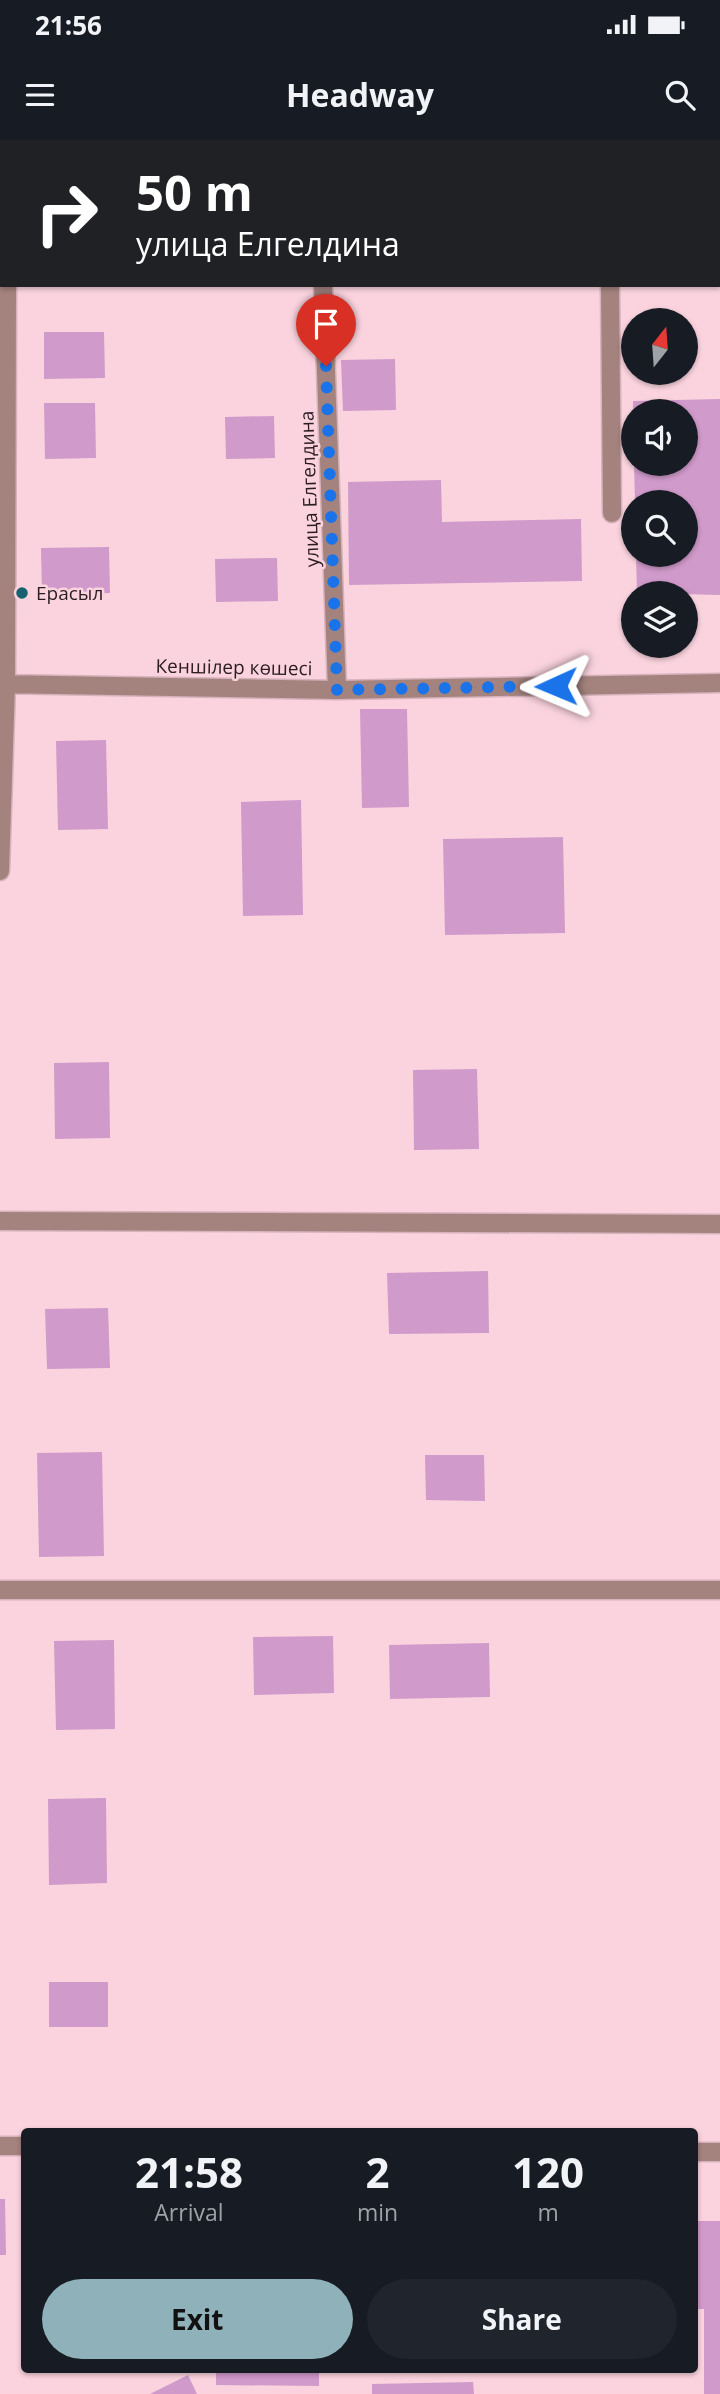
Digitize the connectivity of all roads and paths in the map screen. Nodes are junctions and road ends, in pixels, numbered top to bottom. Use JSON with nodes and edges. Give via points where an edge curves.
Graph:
{"nodes":[{"id":1,"x":7,"y":287,"type":"edge"},
{"id":2,"x":323,"y":287,"type":"edge"},
{"id":3,"x":610,"y":287,"type":"edge"},
{"id":4,"x":612,"y":513,"type":"dead end"},
{"id":5,"x":720,"y":683,"type":"edge"},
{"id":6,"x":3,"y":684,"type":"edge"},
{"id":7,"x":337,"y":690,"type":"junction"},
{"id":8,"x":0,"y":871,"type":"edge"},
{"id":9,"x":0,"y":1222,"type":"edge"},
{"id":10,"x":720,"y":1224,"type":"edge"},
{"id":11,"x":0,"y":1590,"type":"edge"},
{"id":12,"x":720,"y":1590,"type":"edge"},
{"id":13,"x":0,"y":2146,"type":"edge"},
{"id":14,"x":21,"y":2147,"type":"edge"},
{"id":15,"x":698,"y":2152,"type":"edge"},
{"id":16,"x":720,"y":2152,"type":"edge"}],
"edges":[{"from":1,"to":6,"type":"street"},
{"from":2,"to":7,"type":"street","name":"улица Елгелдина"},
{"from":3,"to":4,"type":"street"},
{"from":5,"to":7,"type":"street","name":"Кеншілер көшесі"},
{"from":6,"to":7,"type":"street","name":"Кеншілер көшесі"},
{"from":6,"to":8,"type":"street"},
{"from":9,"to":10,"type":"street"},
{"from":11,"to":12,"type":"street"},
{"from":13,"to":14,"type":"street"},
{"from":15,"to":16,"type":"street"}]}
